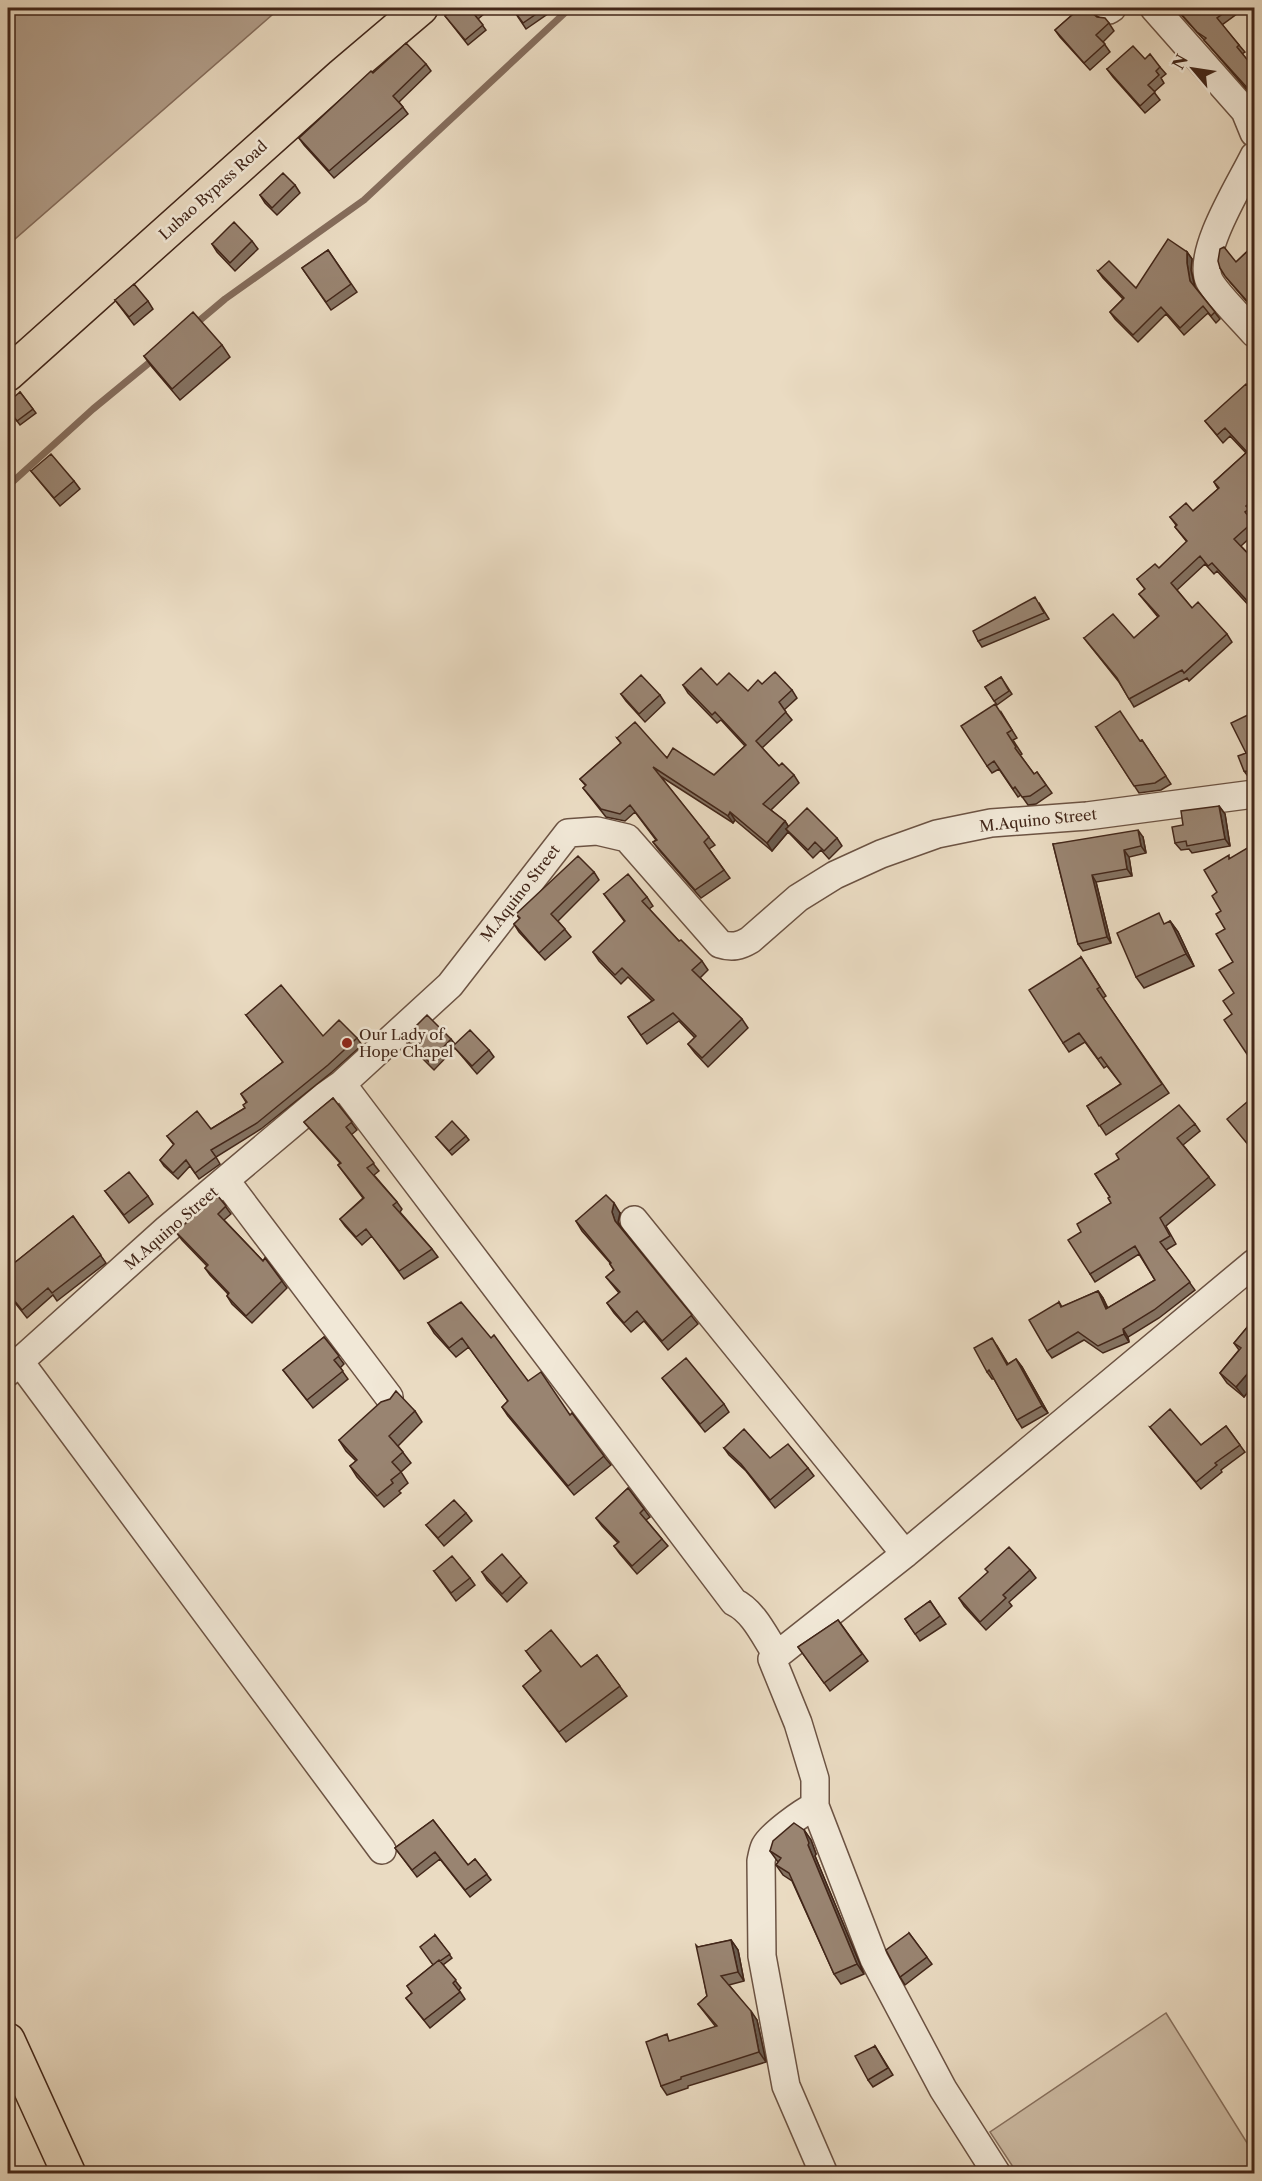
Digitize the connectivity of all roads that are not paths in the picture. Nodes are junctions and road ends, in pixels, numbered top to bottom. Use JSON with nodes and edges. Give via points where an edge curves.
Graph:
{"nodes":[{"id":1,"x":421,"y":8,"type":"edge"},
{"id":2,"x":1154,"y":8,"type":"edge"},
{"id":3,"x":1254,"y":133,"type":"edge"},
{"id":4,"x":1254,"y":156,"type":"edge"},
{"id":5,"x":1254,"y":333,"type":"edge"},
{"id":6,"x":8,"y":374,"type":"edge"},
{"id":7,"x":1254,"y":794,"type":"edge"},
{"id":8,"x":342,"y":1084,"type":"junction"},
{"id":9,"x":226,"y":1181,"type":"junction"},
{"id":10,"x":634,"y":1220,"type":"dead end"},
{"id":11,"x":1254,"y":1263,"type":"edge"},
{"id":12,"x":14,"y":1367,"type":"edge"},
{"id":13,"x":389,"y":1397,"type":"edge"},
{"id":14,"x":905,"y":1554,"type":"junction"},
{"id":15,"x":772,"y":1659,"type":"junction"},
{"id":16,"x":814,"y":1806,"type":"junction"},
{"id":17,"x":382,"y":1850,"type":"dead end"},
{"id":18,"x":8,"y":2040,"type":"edge"},
{"id":19,"x":817,"y":2171,"type":"edge"},
{"id":20,"x":69,"y":2174,"type":"edge"},
{"id":21,"x":997,"y":2174,"type":"edge"}],
"edges":[{"from":1,"to":6,"type":"highway","name":"Lubao Bypass Road"},
{"from":2,"to":3,"type":"street","via":[[1245,111]]},
{"from":4,"to":5,"type":"street","via":[[1213,237],[1206,270],[1210,281]]},
{"from":7,"to":8,"type":"street","name":"M.Aquino Street","via":[[1087,816],[991,823],[937,834],[835,876],[798,898],[750,940],[730,947],[720,944],[627,838],[597,831],[568,833],[450,985]]},
{"from":8,"to":9,"type":"street","name":"M.Aquino Street"},
{"from":8,"to":15,"type":"street","via":[[734,1602],[743,1606],[757,1624],[775,1652]]},
{"from":9,"to":12,"type":"street","name":"M.Aquino Street"},
{"from":9,"to":13,"type":"street"},
{"from":10,"to":14,"type":"street"},
{"from":11,"to":14,"type":"street"},
{"from":12,"to":17,"type":"street"},
{"from":14,"to":15,"type":"street"},
{"from":15,"to":16,"type":"street","via":[[815,1779]]},
{"from":16,"to":19,"type":"street","via":[[773,1837],[761,1861],[762,1956],[786,2086]]},
{"from":16,"to":21,"type":"street","via":[[874,1959],[943,2089]]},
{"from":18,"to":20,"type":"highway"}]}
